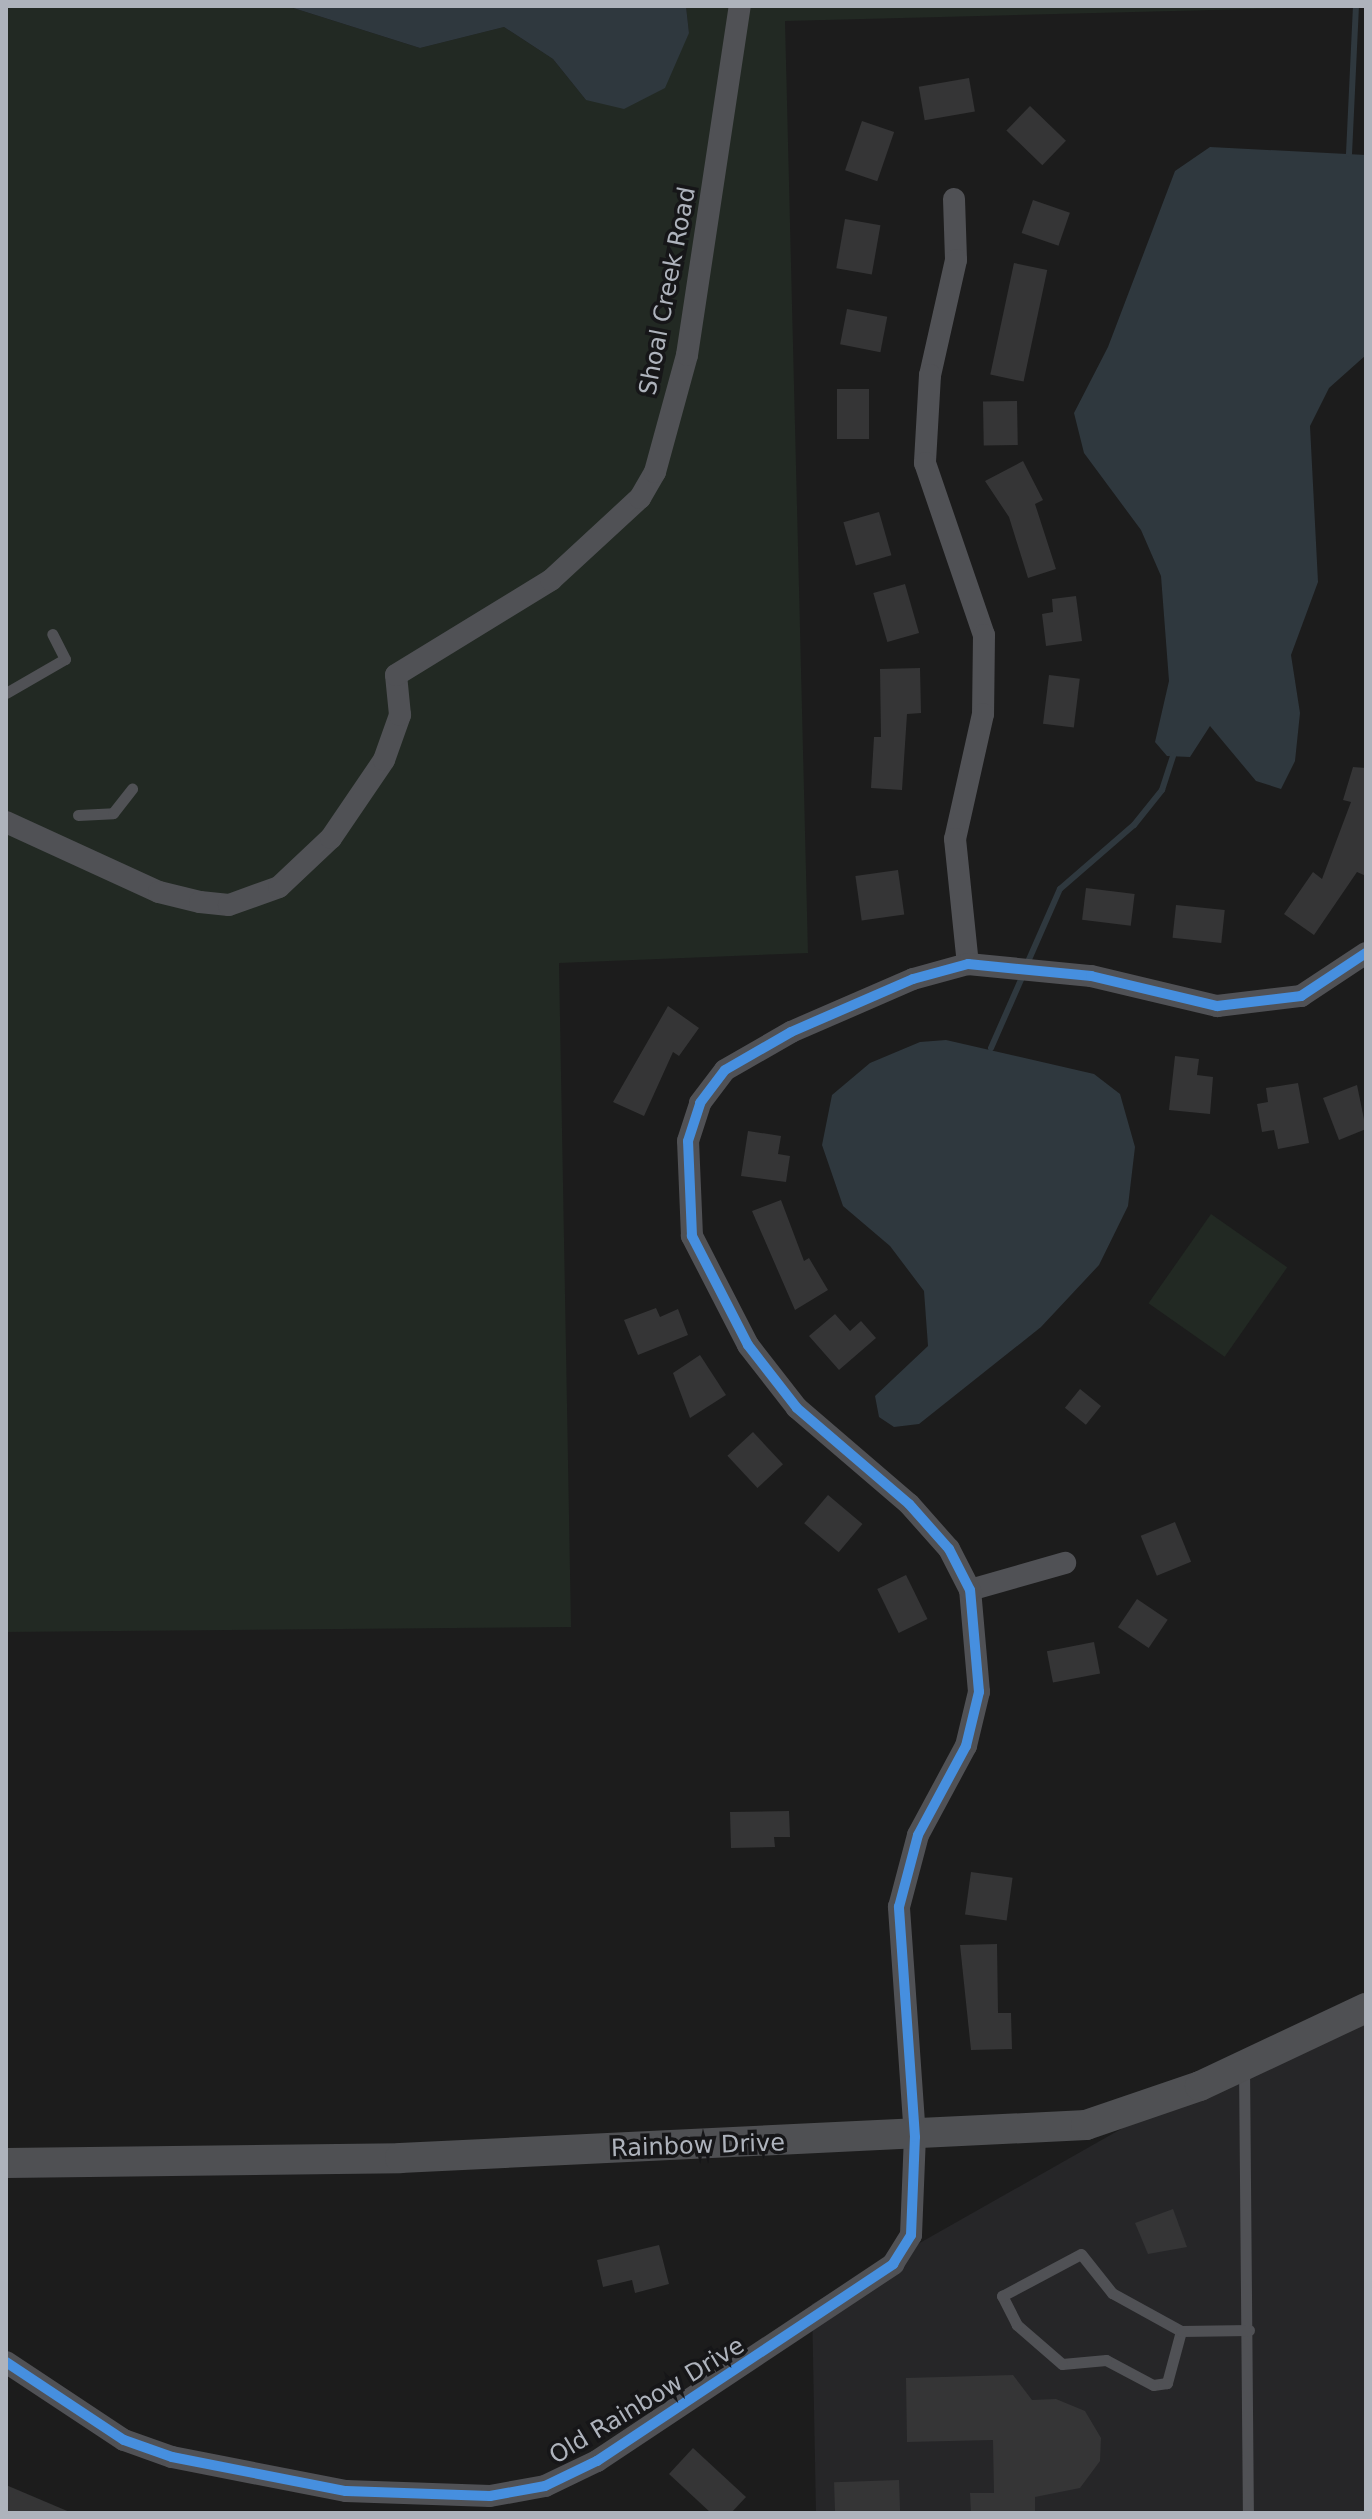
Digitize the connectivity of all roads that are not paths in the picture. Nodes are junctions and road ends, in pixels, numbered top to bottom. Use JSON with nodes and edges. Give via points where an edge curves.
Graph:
{"nodes":[{"id":1,"x":740,"y":6,"type":"edge"},
{"id":2,"x":954,"y":199,"type":"dead end"},
{"id":3,"x":52,"y":634,"type":"dead end"},
{"id":4,"x":6,"y":693,"type":"edge"},
{"id":5,"x":132,"y":789,"type":"dead end"},
{"id":6,"x":78,"y":815,"type":"dead end"},
{"id":7,"x":6,"y":822,"type":"edge"},
{"id":8,"x":1366,"y":953,"type":"edge"},
{"id":9,"x":968,"y":964,"type":"junction"},
{"id":10,"x":1065,"y":1563,"type":"dead end"},
{"id":11,"x":970,"y":1590,"type":"junction"},
{"id":12,"x":1366,"y":2008,"type":"edge"},
{"id":13,"x":1244,"y":2066,"type":"junction"},
{"id":14,"x":915,"y":2137,"type":"junction"},
{"id":15,"x":6,"y":2163,"type":"edge"},
{"id":16,"x":1249,"y":2330,"type":"junction"},
{"id":17,"x":1181,"y":2331,"type":"junction"},
{"id":18,"x":6,"y":2362,"type":"edge"},
{"id":19,"x":1248,"y":2513,"type":"edge"}],
"edges":[{"from":1,"to":7,"type":"street","name":"Shoal Creek Road","via":[[687,355],[655,472],[620,521],[551,580],[393,669],[400,715],[384,760],[299,871],[249,901],[229,905],[159,892]]},
{"from":2,"to":9,"type":"street","via":[[956,260],[930,375],[925,463],[984,635],[983,714],[955,839]]},
{"from":3,"to":4,"type":"lane","via":[[65,659]]},
{"from":5,"to":6,"type":"lane","via":[[113,813]]},
{"from":8,"to":9,"type":"street","via":[[1301,996],[1217,1006],[1091,976]]},
{"from":9,"to":11,"type":"street","via":[[864,999],[725,1070],[700,1103],[686,1184],[692,1236],[748,1345],[797,1408],[909,1504],[949,1549]]},
{"from":10,"to":11,"type":"street"},
{"from":11,"to":14,"type":"street","name":"Old Rainbow Drive","via":[[979,1692],[966,1746],[918,1835],[899,1907]]},
{"from":12,"to":13,"type":"street","name":"Rainbow Drive"},
{"from":13,"to":14,"type":"street","name":"Rainbow Drive","via":[[1086,2125]]},
{"from":13,"to":16,"type":"lane"},
{"from":14,"to":15,"type":"street","name":"Rainbow Drive","via":[[400,2158]]},
{"from":14,"to":18,"type":"street","name":"Old Rainbow Drive","via":[[911,2235],[893,2264],[610,2453],[545,2486],[429,2498],[280,2483],[124,2440]]},
{"from":16,"to":17,"type":"lane"},
{"from":16,"to":19,"type":"lane"},
{"from":17,"to":17,"type":"lane","via":[[1112,2293],[1081,2254],[1002,2296],[1017,2325],[1062,2364],[1106,2360],[1153,2385],[1167,2383]]}]}
